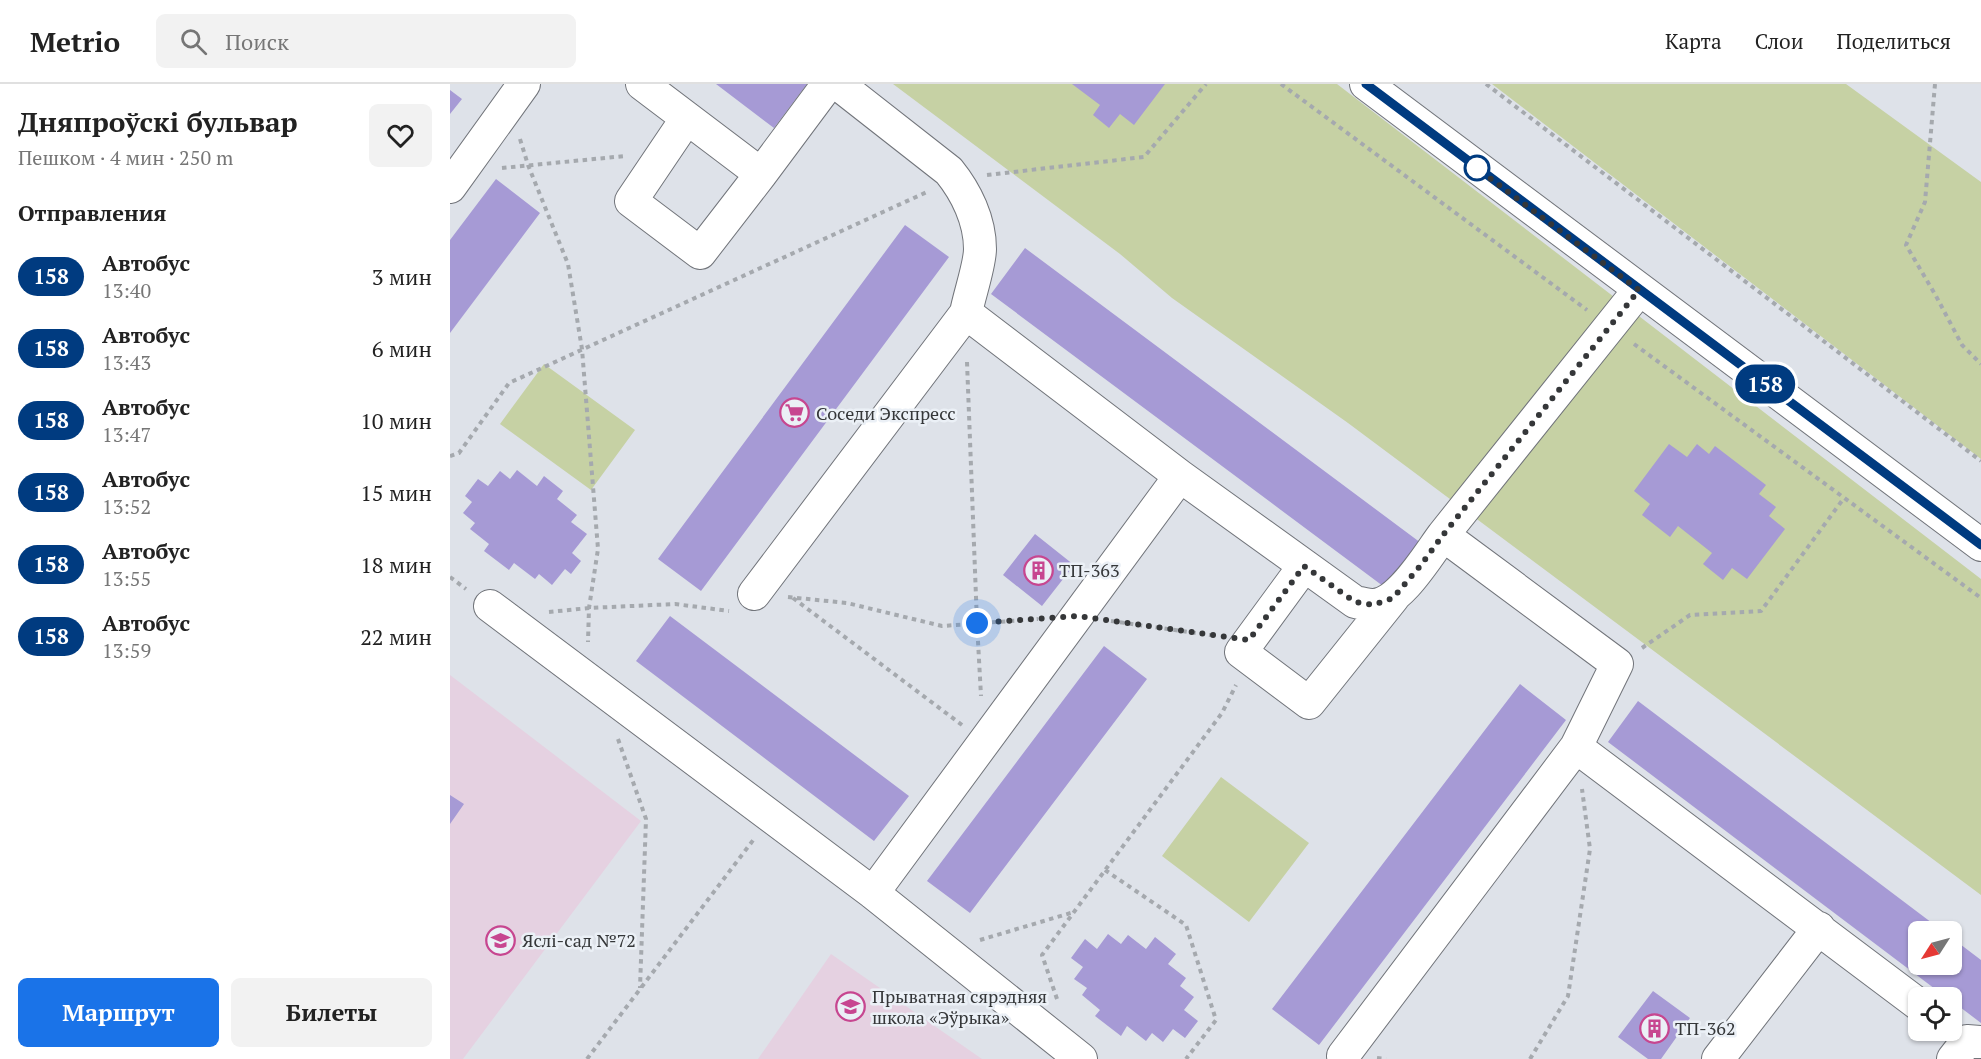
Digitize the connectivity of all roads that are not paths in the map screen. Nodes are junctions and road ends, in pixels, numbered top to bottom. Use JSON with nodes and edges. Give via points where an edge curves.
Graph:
{"nodes":[{"id":1,"x":642,"y":84,"type":"edge"},
{"id":2,"x":828,"y":84,"type":"edge"},
{"id":3,"x":838,"y":84,"type":"edge"},
{"id":4,"x":1366,"y":84,"type":"edge"},
{"id":5,"x":516,"y":94,"type":"edge"},
{"id":6,"x":687,"y":118,"type":"junction"},
{"id":7,"x":761,"y":174,"type":"junction"},
{"id":8,"x":455,"y":179,"type":"edge"},
{"id":9,"x":1639,"y":290,"type":"junction"},
{"id":10,"x":966,"y":313,"type":"junction"},
{"id":11,"x":1180,"y":476,"type":"junction"},
{"id":12,"x":1443,"y":535,"type":"junction"},
{"id":13,"x":1981,"y":545,"type":"edge"},
{"id":14,"x":1304,"y":566,"type":"junction"},
{"id":15,"x":754,"y":594,"type":"road end"},
{"id":16,"x":1393,"y":598,"type":"junction"},
{"id":17,"x":497,"y":611,"type":"road end"},
{"id":18,"x":1576,"y":747,"type":"junction"},
{"id":19,"x":873,"y":893,"type":"junction"},
{"id":20,"x":1819,"y":928,"type":"junction"},
{"id":21,"x":1908,"y":996,"type":"edge"},
{"id":22,"x":1343,"y":1056,"type":"dead end"},
{"id":23,"x":1081,"y":1059,"type":"edge"},
{"id":24,"x":1718,"y":1059,"type":"edge"}],
"edges":[{"from":1,"to":6,"type":"street"},
{"from":2,"to":7,"type":"street"},
{"from":3,"to":10,"type":"street","via":[[949,171],[962,187],[972,208],[980,249]]},
{"from":4,"to":9,"type":"street"},
{"from":5,"to":8,"type":"street"},
{"from":6,"to":7,"type":"street"},
{"from":6,"to":7,"type":"street","via":[[631,201],[700,253]]},
{"from":9,"to":12,"type":"street"},
{"from":9,"to":13,"type":"street"},
{"from":10,"to":11,"type":"street"},
{"from":10,"to":15,"type":"street"},
{"from":11,"to":14,"type":"street"},
{"from":11,"to":19,"type":"street"},
{"from":12,"to":16,"type":"street"},
{"from":12,"to":18,"type":"street","via":[[1617,664]]},
{"from":14,"to":16,"type":"street","via":[[1355,602],[1373,605]]},
{"from":14,"to":16,"type":"street","via":[[1249,650],[1309,704]]},
{"from":17,"to":19,"type":"street"},
{"from":18,"to":20,"type":"street"},
{"from":18,"to":22,"type":"street"},
{"from":19,"to":23,"type":"street"},
{"from":20,"to":21,"type":"street"},
{"from":20,"to":24,"type":"street"}]}
